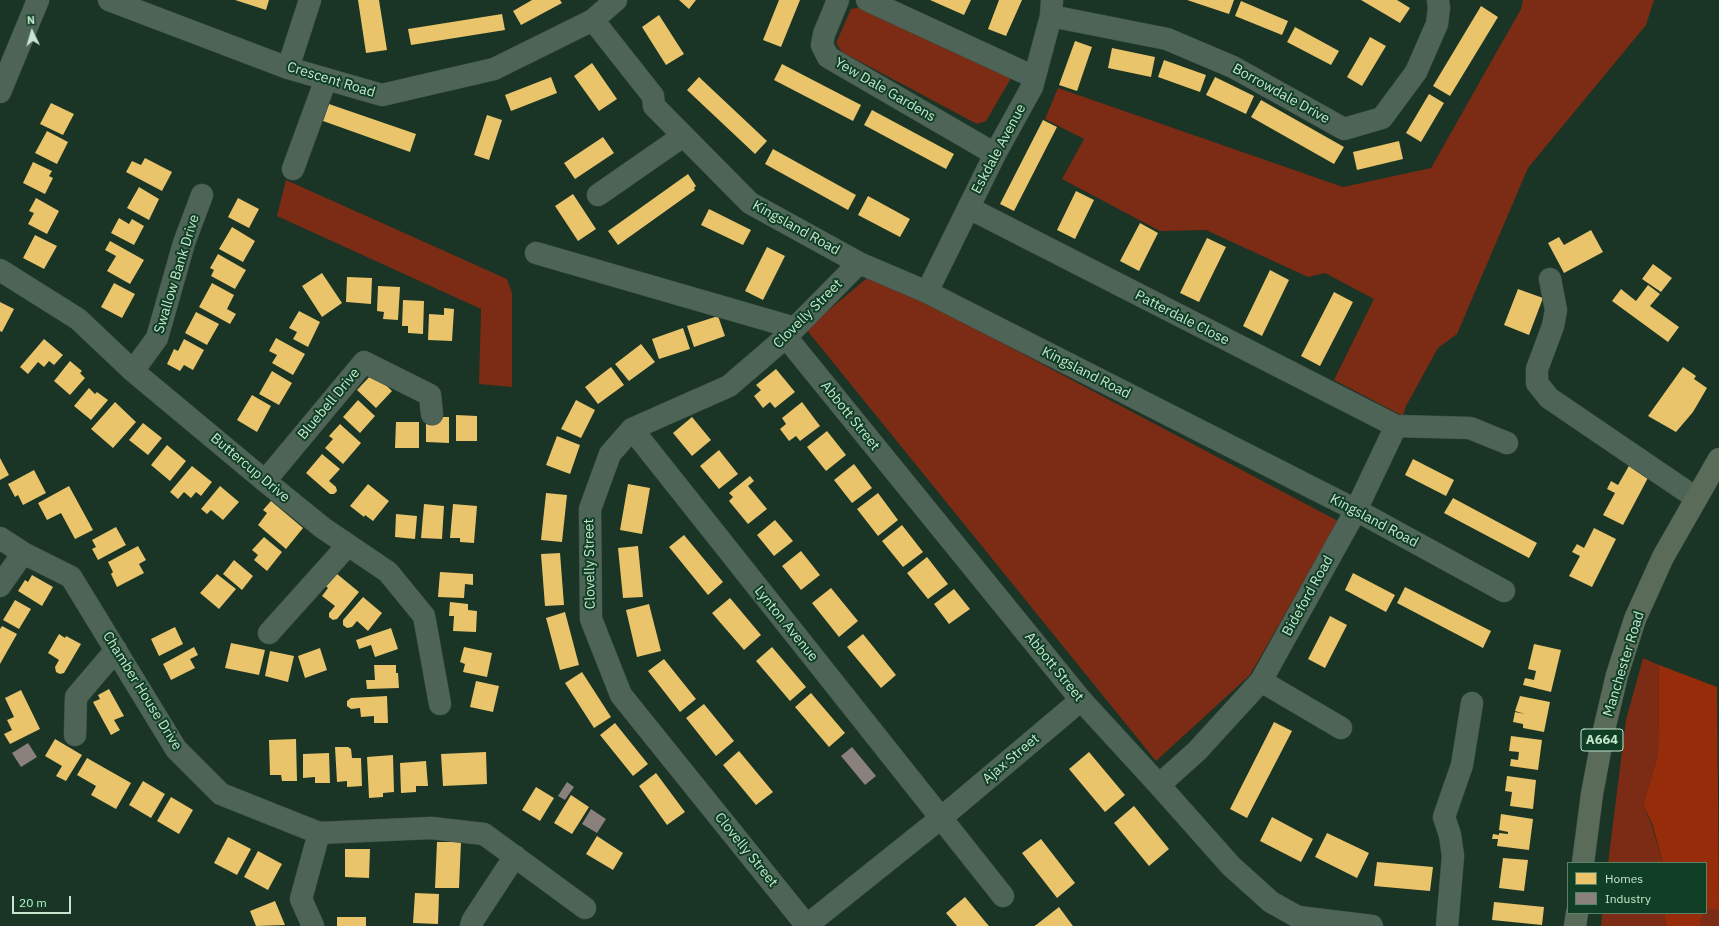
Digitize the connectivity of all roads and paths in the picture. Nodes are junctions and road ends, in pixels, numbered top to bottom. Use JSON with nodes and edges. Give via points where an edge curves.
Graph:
{"nodes":[{"id":1,"x":38,"y":0,"type":"edge"},
{"id":2,"x":109,"y":0,"type":"edge"},
{"id":3,"x":310,"y":0,"type":"edge"},
{"id":4,"x":616,"y":0,"type":"edge"},
{"id":5,"x":838,"y":0,"type":"edge"},
{"id":6,"x":867,"y":0,"type":"edge"},
{"id":7,"x":1438,"y":0,"type":"edge"},
{"id":8,"x":1051,"y":8,"type":"edge"},
{"id":9,"x":593,"y":20,"type":"junction"},
{"id":10,"x":9,"y":51,"type":"edge"},
{"id":11,"x":288,"y":68,"type":"junction"},
{"id":12,"x":1034,"y":77,"type":"junction"},
{"id":13,"x":326,"y":79,"type":"junction"},
{"id":14,"x":0,"y":92,"type":"edge"},
{"id":15,"x":683,"y":136,"type":"junction"},
{"id":16,"x":995,"y":154,"type":"junction"},
{"id":17,"x":293,"y":169,"type":"dead end"},
{"id":18,"x":202,"y":195,"type":"dead end"},
{"id":19,"x":598,"y":196,"type":"dead end"},
{"id":20,"x":969,"y":208,"type":"junction"},
{"id":21,"x":536,"y":253,"type":"dead end"},
{"id":22,"x":859,"y":263,"type":"junction"},
{"id":23,"x":0,"y":270,"type":"edge"},
{"id":24,"x":1550,"y":279,"type":"dead end"},
{"id":25,"x":927,"y":292,"type":"junction"},
{"id":26,"x":790,"y":333,"type":"junction"},
{"id":27,"x":133,"y":371,"type":"junction"},
{"id":28,"x":432,"y":414,"type":"dead end"},
{"id":29,"x":1396,"y":426,"type":"junction"},
{"id":30,"x":632,"y":429,"type":"junction"},
{"id":31,"x":1507,"y":443,"type":"dead end"},
{"id":32,"x":1719,"y":459,"type":"edge"},
{"id":33,"x":265,"y":481,"type":"junction"},
{"id":34,"x":1696,"y":498,"type":"junction"},
{"id":35,"x":1356,"y":510,"type":"junction"},
{"id":36,"x":0,"y":538,"type":"edge"},
{"id":37,"x":348,"y":545,"type":"junction"},
{"id":38,"x":23,"y":553,"type":"junction"},
{"id":39,"x":0,"y":586,"type":"edge"},
{"id":40,"x":1504,"y":591,"type":"dead end"},
{"id":41,"x":269,"y":633,"type":"dead end"},
{"id":42,"x":116,"y":650,"type":"junction"},
{"id":43,"x":1261,"y":681,"type":"junction"},
{"id":44,"x":1081,"y":700,"type":"junction"},
{"id":45,"x":1472,"y":702,"type":"dead end"},
{"id":46,"x":440,"y":704,"type":"dead end"},
{"id":47,"x":1341,"y":728,"type":"dead end"},
{"id":48,"x":75,"y":735,"type":"dead end"},
{"id":49,"x":1159,"y":785,"type":"junction"},
{"id":50,"x":941,"y":818,"type":"junction"},
{"id":51,"x":319,"y":833,"type":"junction"},
{"id":52,"x":515,"y":856,"type":"junction"},
{"id":53,"x":1584,"y":862,"type":"edge"},
{"id":54,"x":1003,"y":896,"type":"dead end"},
{"id":55,"x":585,"y":908,"type":"dead end"},
{"id":56,"x":1577,"y":914,"type":"edge"},
{"id":57,"x":1296,"y":922,"type":"edge"},
{"id":58,"x":313,"y":926,"type":"edge"},
{"id":59,"x":471,"y":926,"type":"edge"},
{"id":60,"x":807,"y":926,"type":"edge"},
{"id":61,"x":1372,"y":926,"type":"edge"},
{"id":62,"x":1448,"y":926,"type":"edge"},
{"id":63,"x":1575,"y":926,"type":"edge"}],
"edges":[{"from":1,"to":10,"type":"street"},
{"from":2,"to":11,"type":"street","name":"Crescent Road"},
{"from":3,"to":11,"type":"street"},
{"from":4,"to":9,"type":"street","name":"Crescent Road"},
{"from":5,"to":16,"type":"street","name":"Yew Dale Gardens","via":[[822,45],[828,57]]},
{"from":6,"to":12,"type":"street"},
{"from":7,"to":8,"type":"street","name":"Borrowdale Drive","via":[[1440,8],[1437,24],[1416,72],[1382,118],[1344,129],[1233,67],[1167,39]]},
{"from":8,"to":12,"type":"street","name":"Eskdale Avenue"},
{"from":9,"to":13,"type":"street","name":"Crescent Road","via":[[494,69],[382,95]]},
{"from":9,"to":15,"type":"street","name":"Kingsland Road","via":[[653,96],[654,106]]},
{"from":10,"to":14,"type":"street"},
{"from":11,"to":13,"type":"street","name":"Crescent Road"},
{"from":12,"to":16,"type":"street","name":"Eskdale Avenue","via":[[1032,87]]},
{"from":13,"to":17,"type":"street"},
{"from":15,"to":19,"type":"street"},
{"from":15,"to":22,"type":"street","name":"Kingsland Road","via":[[750,204]]},
{"from":16,"to":20,"type":"street","name":"Eskdale Avenue"},
{"from":18,"to":27,"type":"street","name":"Swallow Bank Drive","via":[[184,243],[157,338]]},
{"from":20,"to":25,"type":"street","name":"Eskdale Avenue"},
{"from":20,"to":29,"type":"street","name":"Patterdale Close"},
{"from":21,"to":26,"type":"street"},
{"from":22,"to":25,"type":"street","name":"Kingsland Road"},
{"from":22,"to":26,"type":"street","name":"Clovelly Street"},
{"from":23,"to":27,"type":"street","name":"Buttercup Drive","via":[[78,319]]},
{"from":24,"to":34,"type":"street","via":[[1556,310],[1553,326],[1537,369],[1537,383],[1549,398]]},
{"from":25,"to":35,"type":"street","name":"Kingsland Road"},
{"from":26,"to":30,"type":"street","name":"Clovelly Street","via":[[729,386]]},
{"from":26,"to":44,"type":"street","name":"Abbott Street"},
{"from":27,"to":33,"type":"street","name":"Buttercup Drive"},
{"from":28,"to":33,"type":"street","name":"Bluebell Drive","via":[[430,395],[364,362]]},
{"from":29,"to":31,"type":"street","via":[[1470,428]]},
{"from":29,"to":35,"type":"street","name":"Bideford Road"},
{"from":30,"to":50,"type":"street","name":"Lynton Avenue"},
{"from":30,"to":60,"type":"street","name":"Clovelly Street","via":[[610,454],[590,509],[591,619],[621,695]]},
{"from":32,"to":34,"type":"main road","name":"Manchester Road","number":"A664"},
{"from":33,"to":37,"type":"street","name":"Buttercup Drive"},
{"from":34,"to":53,"type":"main road","name":"Manchester Road","number":"A664","via":[[1663,557],[1635,619],[1617,675],[1592,794]]},
{"from":35,"to":40,"type":"street","name":"Kingsland Road"},
{"from":35,"to":43,"type":"street","name":"Bideford Road"},
{"from":36,"to":38,"type":"street","name":"Chamber House Drive"},
{"from":37,"to":41,"type":"street"},
{"from":37,"to":46,"type":"street","name":"Buttercup Drive","via":[[388,572],[424,616]]},
{"from":38,"to":39,"type":"street"},
{"from":38,"to":42,"type":"street","name":"Chamber House Drive","via":[[71,577]]},
{"from":42,"to":48,"type":"street","via":[[76,697]]},
{"from":42,"to":51,"type":"street","name":"Chamber House Drive","via":[[176,749],[221,794]]},
{"from":43,"to":47,"type":"street"},
{"from":43,"to":49,"type":"street","name":"Bideford Road","via":[[1197,751]]},
{"from":44,"to":49,"type":"street","name":"Abbott Street"},
{"from":44,"to":50,"type":"street","name":"Ajax Street"},
{"from":45,"to":62,"type":"street","via":[[1462,766],[1444,817],[1454,856]]},
{"from":49,"to":57,"type":"street","name":"Abbott Street","via":[[1230,866]]},
{"from":50,"to":54,"type":"street"},
{"from":50,"to":60,"type":"street","name":"Ajax Street"},
{"from":51,"to":52,"type":"street","name":"Chamber House Drive","via":[[431,828],[484,834]]},
{"from":51,"to":58,"type":"street","via":[[301,899]]},
{"from":52,"to":55,"type":"street","name":"Chamber House Drive"},
{"from":52,"to":59,"type":"street"},
{"from":56,"to":63,"type":"main road"},
{"from":57,"to":61,"type":"street","name":"Abbott Street"}]}
